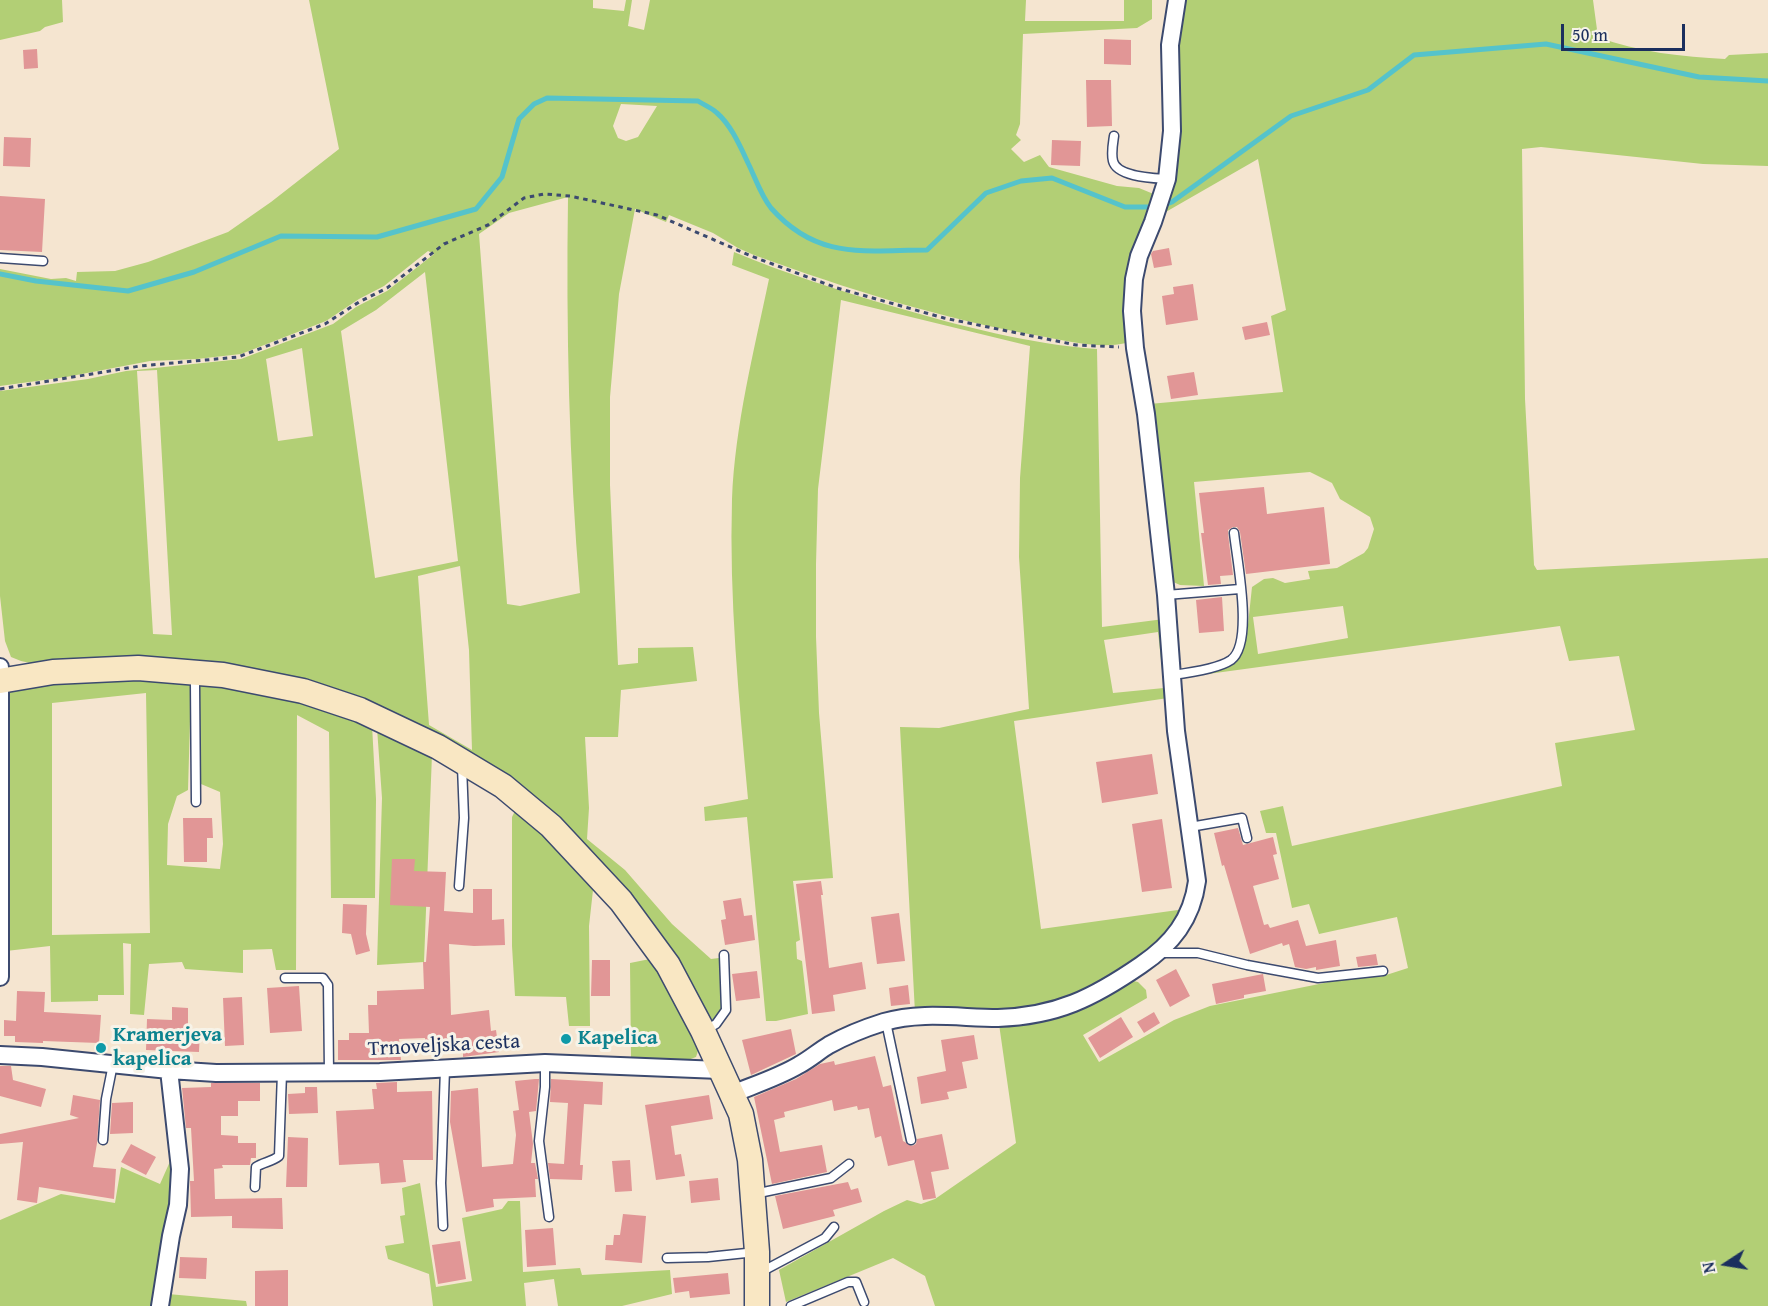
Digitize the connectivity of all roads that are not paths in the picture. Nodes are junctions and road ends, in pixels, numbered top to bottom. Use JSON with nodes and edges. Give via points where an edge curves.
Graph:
{"nodes":[{"id":1,"x":1177,"y":0,"type":"edge"},
{"id":2,"x":1114,"y":136,"type":"dead end"},
{"id":3,"x":1167,"y":179,"type":"junction"},
{"id":4,"x":0,"y":258,"type":"edge"},
{"id":5,"x":43,"y":261,"type":"dead end"},
{"id":6,"x":1234,"y":534,"type":"dead end"},
{"id":7,"x":1240,"y":589,"type":"junction"},
{"id":8,"x":1166,"y":595,"type":"junction"},
{"id":9,"x":0,"y":667,"type":"edge"},
{"id":10,"x":192,"y":671,"type":"junction"},
{"id":11,"x":1172,"y":675,"type":"junction"},
{"id":12,"x":0,"y":681,"type":"edge"},
{"id":13,"x":461,"y":760,"type":"junction"},
{"id":14,"x":196,"y":802,"type":"dead end"},
{"id":15,"x":1190,"y":827,"type":"junction"},
{"id":16,"x":1247,"y":838,"type":"dead end"},
{"id":17,"x":459,"y":886,"type":"dead end"},
{"id":18,"x":1158,"y":953,"type":"junction"},
{"id":19,"x":724,"y":955,"type":"dead end"},
{"id":20,"x":1383,"y":971,"type":"dead end"},
{"id":21,"x":0,"y":977,"type":"edge"},
{"id":22,"x":285,"y":978,"type":"dead end"},
{"id":23,"x":886,"y":1022,"type":"junction"},
{"id":24,"x":703,"y":1031,"type":"junction"},
{"id":25,"x":0,"y":1055,"type":"edge"},
{"id":26,"x":544,"y":1063,"type":"junction"},
{"id":27,"x":113,"y":1064,"type":"junction"},
{"id":28,"x":445,"y":1069,"type":"junction"},
{"id":29,"x":169,"y":1070,"type":"junction"},
{"id":30,"x":720,"y":1070,"type":"junction"},
{"id":31,"x":329,"y":1072,"type":"junction"},
{"id":32,"x":282,"y":1073,"type":"junction"},
{"id":33,"x":732,"y":1094,"type":"junction"},
{"id":34,"x":103,"y":1140,"type":"dead end"},
{"id":35,"x":911,"y":1140,"type":"dead end"},
{"id":36,"x":849,"y":1164,"type":"dead end"},
{"id":37,"x":255,"y":1187,"type":"dead end"},
{"id":38,"x":754,"y":1194,"type":"junction"},
{"id":39,"x":549,"y":1217,"type":"dead end"},
{"id":40,"x":443,"y":1226,"type":"dead end"},
{"id":41,"x":834,"y":1227,"type":"dead end"},
{"id":42,"x":667,"y":1258,"type":"dead end"},
{"id":43,"x":757,"y":1263,"type":"junction"},
{"id":44,"x":864,"y":1302,"type":"dead end"},
{"id":45,"x":160,"y":1306,"type":"edge"},
{"id":46,"x":757,"y":1306,"type":"edge"},
{"id":47,"x":791,"y":1306,"type":"edge"}],
"edges":[{"from":1,"to":3,"type":"street","via":[[1170,45],[1172,131]]},
{"from":2,"to":3,"type":"lane","via":[[1113,163],[1119,169]]},
{"from":3,"to":8,"type":"street","via":[[1139,256],[1132,311]]},
{"from":4,"to":5,"type":"lane"},
{"from":6,"to":7,"type":"lane"},
{"from":7,"to":8,"type":"lane"},
{"from":7,"to":11,"type":"lane","via":[[1244,634],[1232,659]]},
{"from":8,"to":11,"type":"street"},
{"from":9,"to":12,"type":"street"},
{"from":10,"to":12,"type":"street","via":[[138,668],[53,672]]},
{"from":10,"to":13,"type":"street","via":[[303,691],[360,710]]},
{"from":10,"to":14,"type":"lane"},
{"from":11,"to":15,"type":"street"},
{"from":12,"to":21,"type":"street"},
{"from":13,"to":17,"type":"lane","via":[[464,818]]},
{"from":13,"to":24,"type":"street","via":[[503,786],[551,826],[606,884],[668,965]]},
{"from":15,"to":16,"type":"lane","via":[[1242,818]]},
{"from":15,"to":18,"type":"street","via":[[1197,881],[1195,901]]},
{"from":18,"to":20,"type":"lane","via":[[1198,953],[1318,978]]},
{"from":18,"to":23,"type":"street","via":[[1098,993],[1062,1009],[999,1018],[913,1017]]},
{"from":19,"to":24,"type":"lane","via":[[726,1010],[716,1024]]},
{"from":22,"to":31,"type":"lane","via":[[323,978],[328,985]]},
{"from":23,"to":33,"type":"street","via":[[853,1033],[798,1066]]},
{"from":23,"to":35,"type":"lane"},
{"from":24,"to":30,"type":"street"},
{"from":25,"to":27,"type":"street","name":"Trnoveljska cesta"},
{"from":26,"to":28,"type":"street","name":"Trnoveljska cesta"},
{"from":26,"to":30,"type":"street","name":"Trnoveljska cesta"},
{"from":26,"to":39,"type":"lane","via":[[540,1141]]},
{"from":27,"to":29,"type":"street","name":"Trnoveljska cesta"},
{"from":27,"to":34,"type":"lane"},
{"from":28,"to":31,"type":"street","name":"Trnoveljska cesta"},
{"from":28,"to":40,"type":"lane"},
{"from":29,"to":32,"type":"street","name":"Trnoveljska cesta"},
{"from":29,"to":45,"type":"street","via":[[180,1169],[178,1205]]},
{"from":30,"to":33,"type":"street"},
{"from":31,"to":32,"type":"street","name":"Trnoveljska cesta"},
{"from":32,"to":37,"type":"lane","via":[[279,1156],[256,1167]]},
{"from":33,"to":38,"type":"street","via":[[741,1114]]},
{"from":36,"to":38,"type":"lane","via":[[831,1178]]},
{"from":38,"to":43,"type":"street"},
{"from":41,"to":43,"type":"lane","via":[[825,1238]]},
{"from":42,"to":43,"type":"lane","via":[[708,1257]]},
{"from":43,"to":46,"type":"street"},
{"from":44,"to":47,"type":"lane","via":[[856,1282],[848,1282]]}]}
